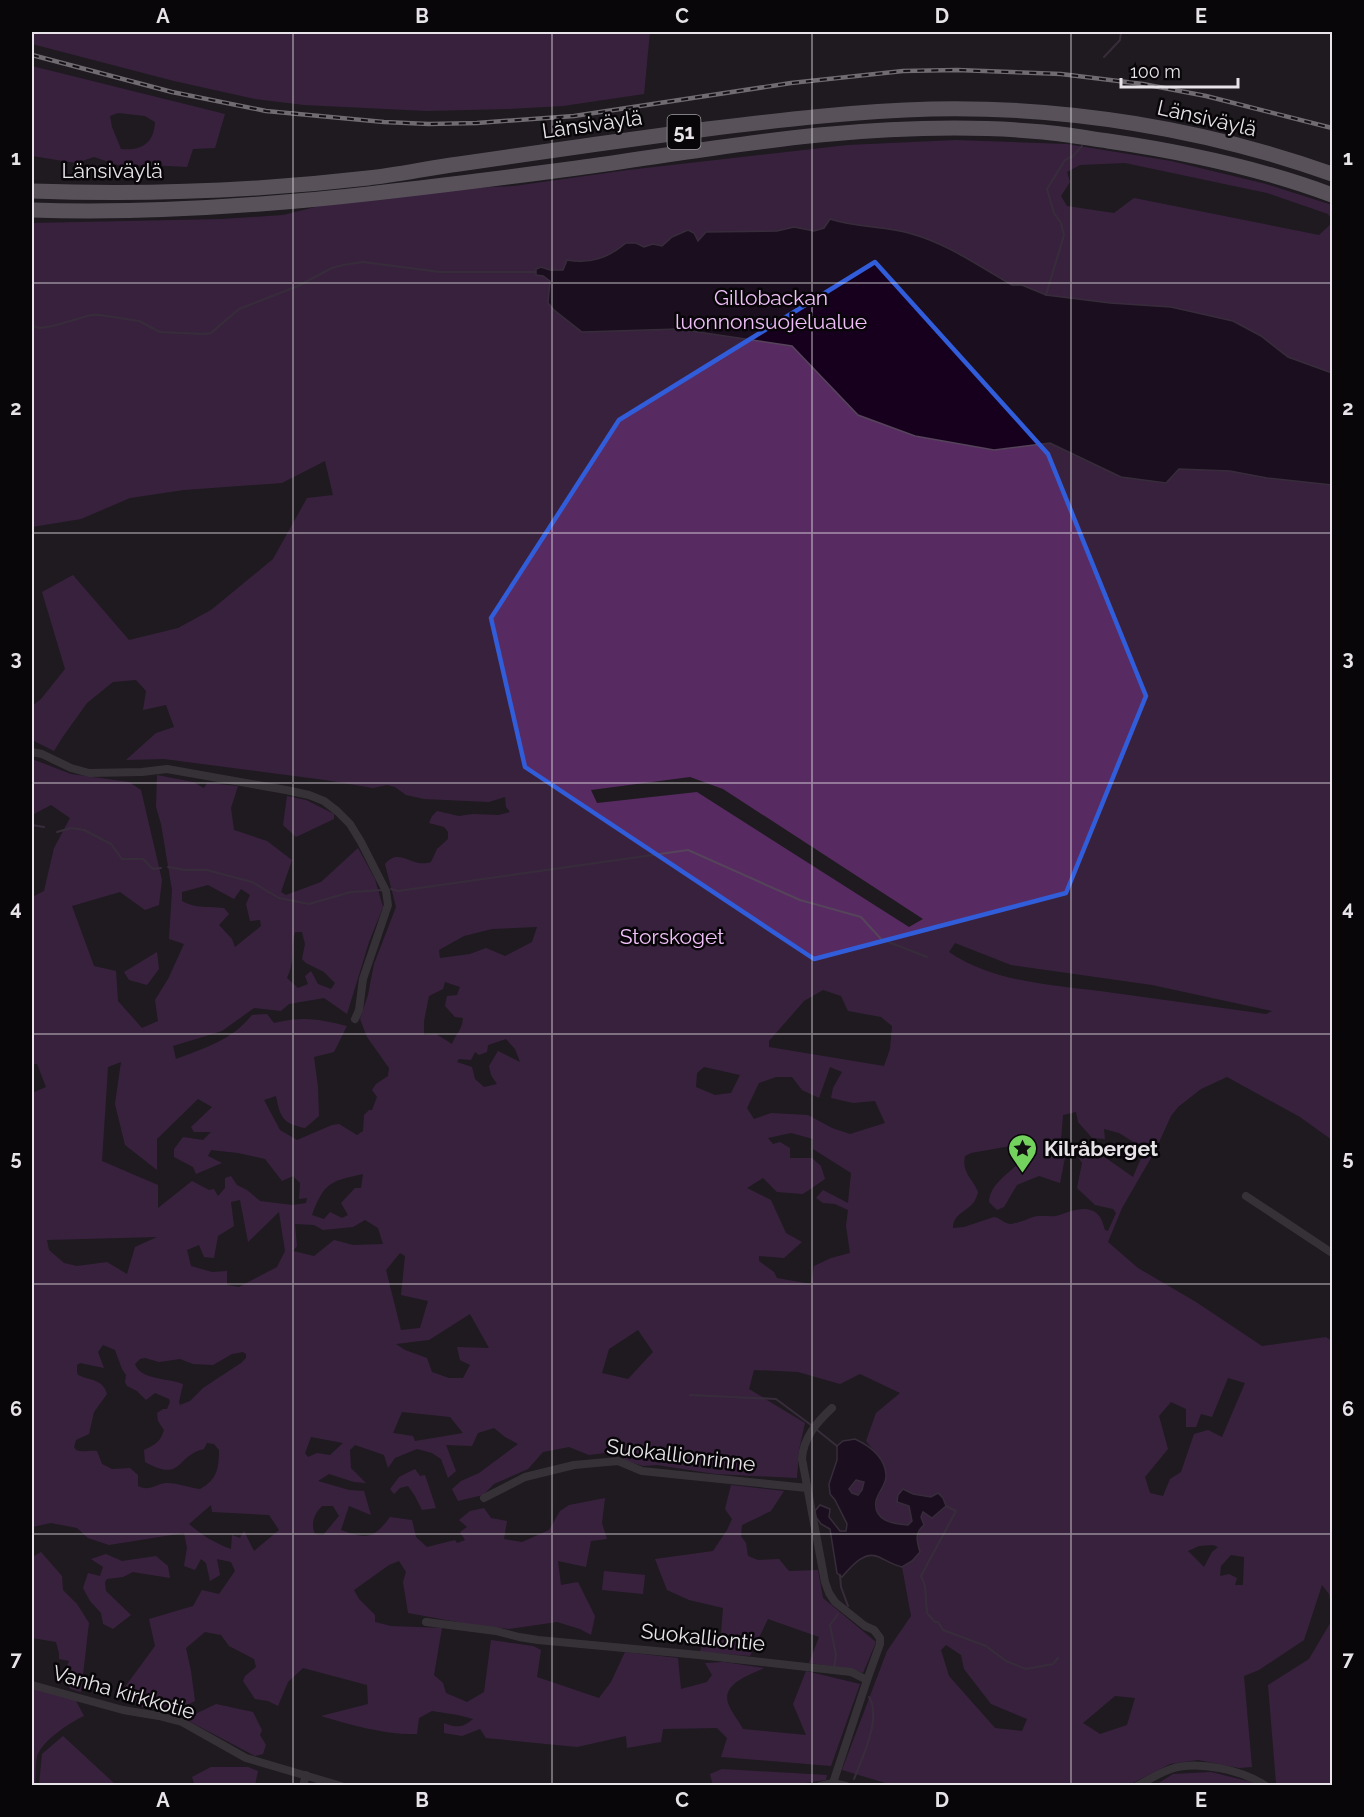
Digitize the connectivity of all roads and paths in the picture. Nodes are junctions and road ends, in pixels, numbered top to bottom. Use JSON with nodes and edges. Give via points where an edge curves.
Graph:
{"nodes":[{"id":1,"x":1332,"y":174,"type":"edge"},
{"id":2,"x":32,"y":191,"type":"edge"},
{"id":3,"x":1332,"y":195,"type":"edge"},
{"id":4,"x":32,"y":210,"type":"edge"},
{"id":5,"x":32,"y":752,"type":"edge"},
{"id":6,"x":355,"y":1019,"type":"dead end"},
{"id":7,"x":1246,"y":1196,"type":"dead end"},
{"id":8,"x":1332,"y":1253,"type":"edge"},
{"id":9,"x":832,"y":1408,"type":"dead end"},
{"id":10,"x":807,"y":1488,"type":"junction"},
{"id":11,"x":484,"y":1498,"type":"dead end"},
{"id":12,"x":426,"y":1622,"type":"dead end"},
{"id":13,"x":867,"y":1680,"type":"junction"},
{"id":14,"x":32,"y":1685,"type":"edge"},
{"id":15,"x":306,"y":1775,"type":"junction"},
{"id":16,"x":833,"y":1783,"type":"junction"},
{"id":17,"x":303,"y":1785,"type":"edge"},
{"id":18,"x":341,"y":1785,"type":"edge"},
{"id":19,"x":820,"y":1785,"type":"edge"},
{"id":20,"x":846,"y":1785,"type":"edge"},
{"id":21,"x":1137,"y":1785,"type":"edge"},
{"id":22,"x":1266,"y":1785,"type":"edge"}],
"edges":[{"from":1,"to":2,"type":"highway","name":"Länsiväylä","number":"51","via":[[1265,152],[1153,127],[1029,112],[932,109],[758,123],[369,178],[284,186],[192,191]]},
{"from":3,"to":4,"type":"highway","name":"Länsiväylä","number":"51","via":[[1256,170],[1149,147],[1044,132],[935,129],[821,135],[380,193],[194,209]]},
{"from":5,"to":6,"type":"street","via":[[89,773],[167,769],[286,790],[324,801],[337,811],[361,842],[386,891],[388,905],[363,979]]},
{"from":7,"to":8,"type":"street"},
{"from":9,"to":10,"type":"street","via":[[815,1426],[803,1448]]},
{"from":10,"to":11,"type":"street","name":"Suokallionrinne","via":[[642,1471],[608,1461],[525,1477]]},
{"from":10,"to":13,"type":"street","via":[[829,1593],[880,1638]]},
{"from":12,"to":13,"type":"street","name":"Suokalliontie","via":[[538,1640],[851,1672]]},
{"from":13,"to":16,"type":"street"},
{"from":14,"to":15,"type":"street","name":"Vanha kirkkotie","via":[[182,1722],[246,1758]]},
{"from":15,"to":17,"type":"street"},
{"from":15,"to":18,"type":"street","name":"Vanha kirkkotie"},
{"from":16,"to":19,"type":"street"},
{"from":16,"to":20,"type":"street"},
{"from":21,"to":22,"type":"street","via":[[1171,1769],[1191,1766],[1217,1768]]}]}
